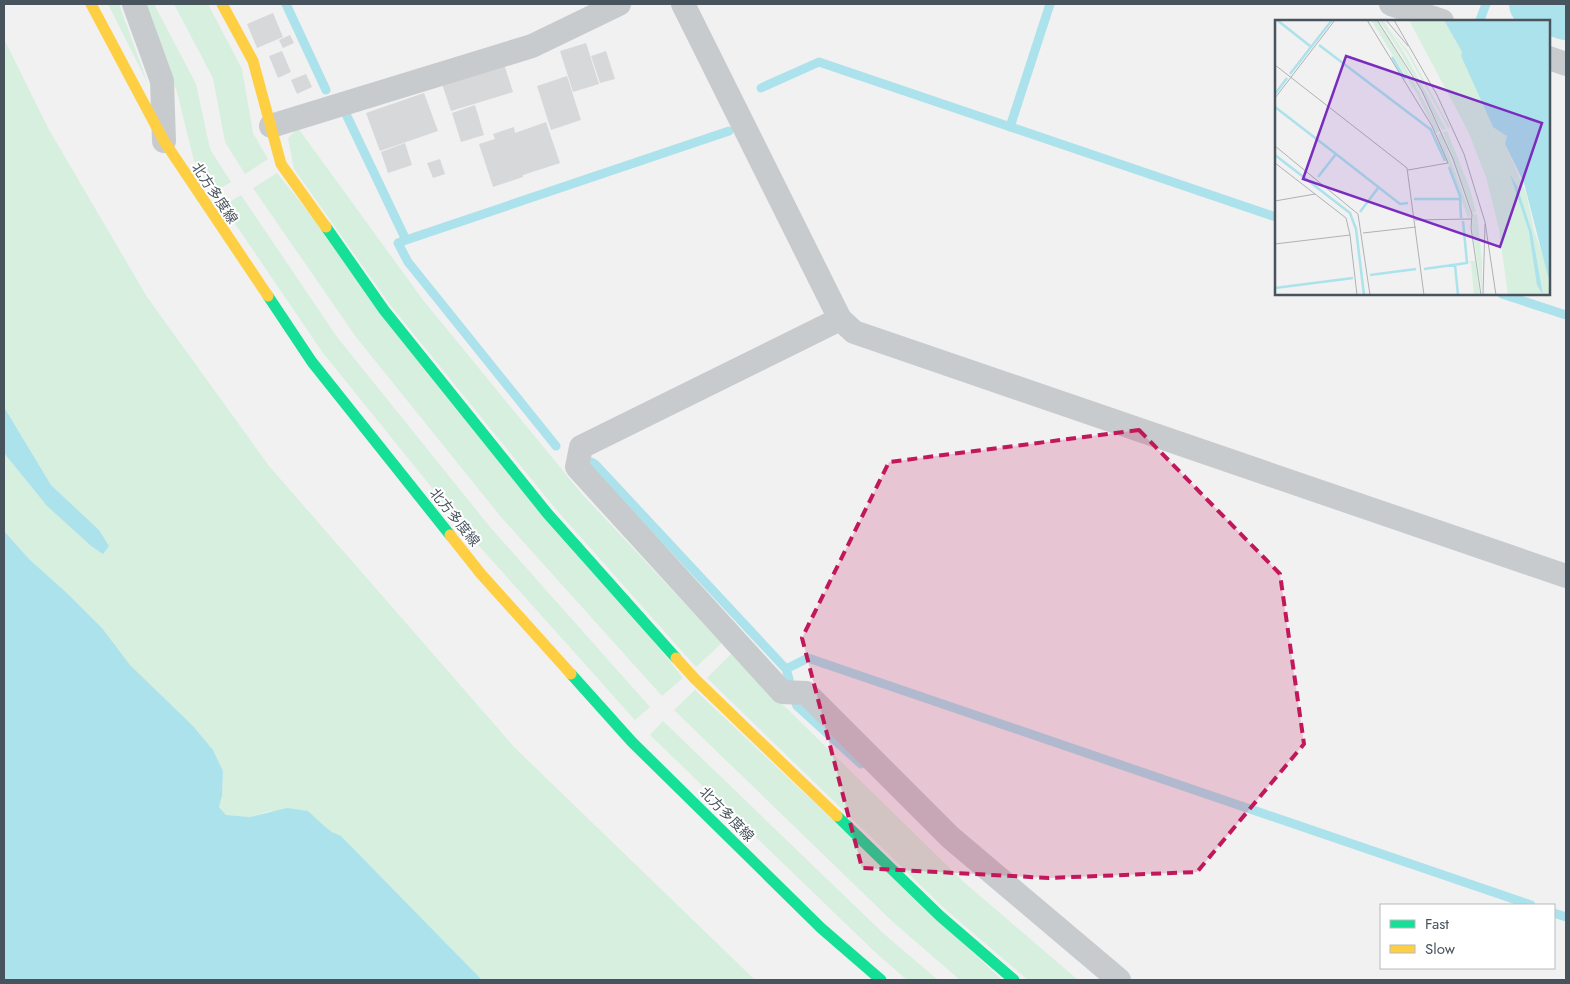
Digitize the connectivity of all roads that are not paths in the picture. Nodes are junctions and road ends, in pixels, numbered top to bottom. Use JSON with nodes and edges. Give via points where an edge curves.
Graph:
{"nodes":[{"id":1,"x":92,"y":4,"type":"edge"},
{"id":2,"x":134,"y":4,"type":"edge"},
{"id":3,"x":222,"y":4,"type":"edge"},
{"id":4,"x":620,"y":4,"type":"edge"},
{"id":5,"x":684,"y":4,"type":"edge"},
{"id":6,"x":1391,"y":4,"type":"edge"},
{"id":7,"x":1439,"y":20,"type":"edge"},
{"id":8,"x":1550,"y":58,"type":"edge"},
{"id":9,"x":1566,"y":64,"type":"edge"},
{"id":10,"x":271,"y":126,"type":"junction"},
{"id":11,"x":164,"y":141,"type":"junction"},
{"id":12,"x":840,"y":319,"type":"junction"},
{"id":13,"x":1566,"y":576,"type":"edge"},
{"id":14,"x":881,"y":980,"type":"edge"},
{"id":15,"x":1014,"y":980,"type":"edge"},
{"id":16,"x":1119,"y":980,"type":"edge"}],
"edges":[{"from":1,"to":11,"type":"street","name":"北方多度線"},
{"from":2,"to":11,"type":"street","via":[[162,81]]},
{"from":3,"to":10,"type":"street","via":[[253,61]]},
{"from":4,"to":10,"type":"street","via":[[532,46]]},
{"from":5,"to":12,"type":"street"},
{"from":6,"to":7,"type":"street"},
{"from":8,"to":9,"type":"street"},
{"from":10,"to":15,"type":"street","via":[[281,164],[384,310],[547,513],[695,680],[940,916]]},
{"from":11,"to":14,"type":"street","name":"北方多度線","via":[[312,362],[481,574],[632,742],[821,928]]},
{"from":12,"to":13,"type":"street","via":[[854,332]]},
{"from":12,"to":16,"type":"street","via":[[581,448],[577,467],[782,692],[806,693],[950,837]]}]}
